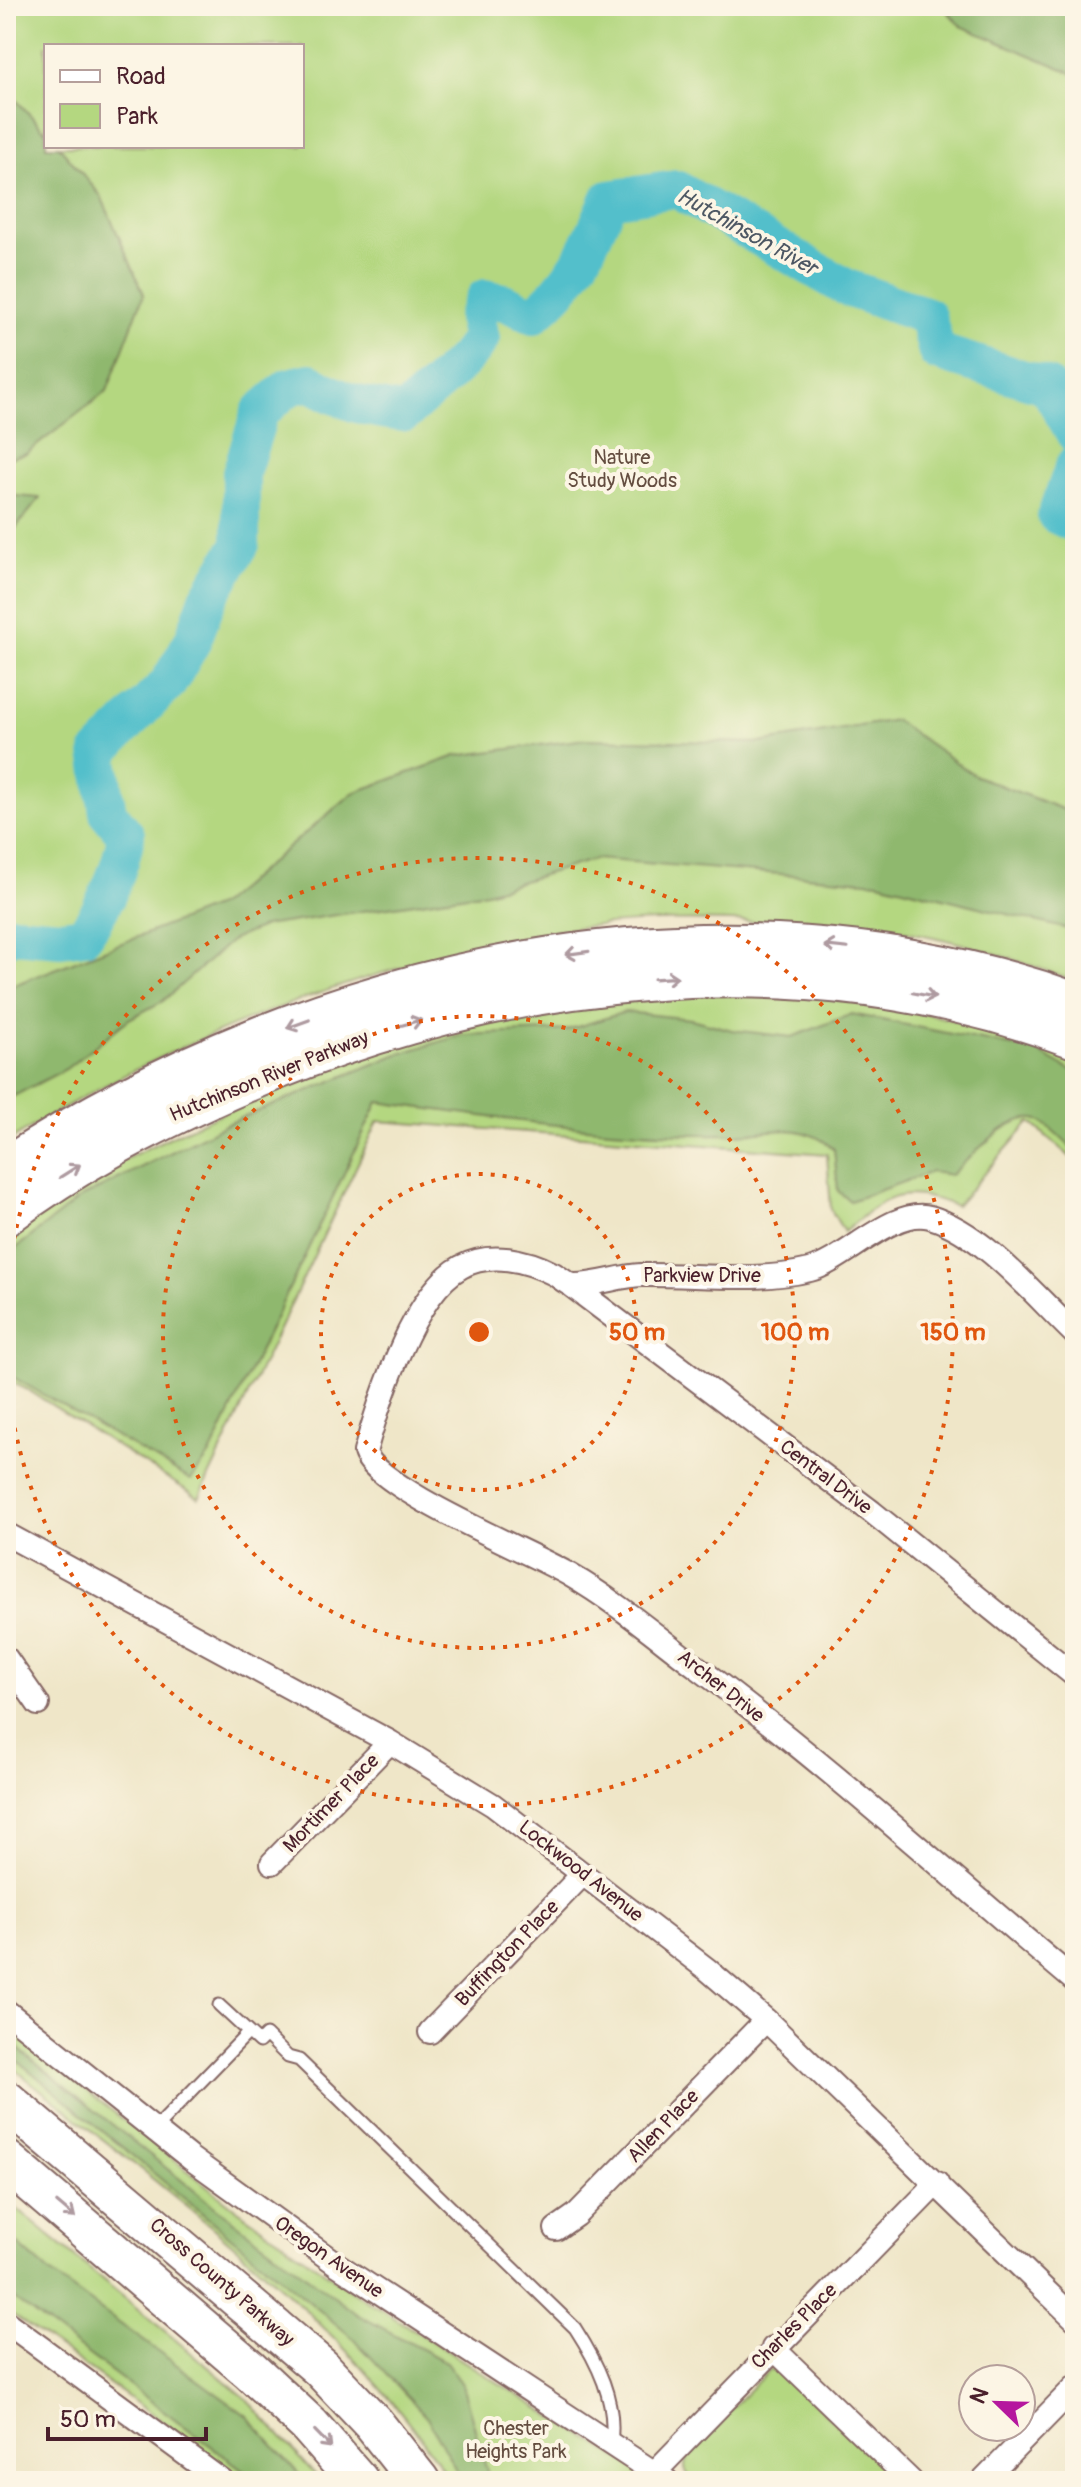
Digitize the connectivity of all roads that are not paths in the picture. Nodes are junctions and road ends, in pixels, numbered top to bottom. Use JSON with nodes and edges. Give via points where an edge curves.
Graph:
{"nodes":[{"id":1,"x":1075,"y":1003,"type":"edge"},
{"id":2,"x":1075,"y":1038,"type":"edge"},
{"id":3,"x":6,"y":1168,"type":"edge"},
{"id":4,"x":6,"y":1215,"type":"edge"},
{"id":5,"x":572,"y":1286,"type":"junction"},
{"id":6,"x":1075,"y":1334,"type":"edge"},
{"id":7,"x":6,"y":1534,"type":"edge"},
{"id":8,"x":6,"y":1658,"type":"edge"},
{"id":9,"x":1075,"y":1676,"type":"edge"},
{"id":10,"x":38,"y":1704,"type":"dead end"},
{"id":11,"x":390,"y":1742,"type":"junction"},
{"id":12,"x":272,"y":1863,"type":"dead end"},
{"id":13,"x":583,"y":1874,"type":"junction"},
{"id":14,"x":1075,"y":1981,"type":"edge"},
{"id":15,"x":219,"y":2005,"type":"dead end"},
{"id":16,"x":6,"y":2011,"type":"edge"},
{"id":17,"x":766,"y":2020,"type":"junction"},
{"id":18,"x":430,"y":2032,"type":"dead end"},
{"id":19,"x":248,"y":2033,"type":"junction"},
{"id":20,"x":6,"y":2101,"type":"edge"},
{"id":21,"x":154,"y":2130,"type":"junction"},
{"id":22,"x":6,"y":2161,"type":"edge"},
{"id":23,"x":937,"y":2183,"type":"junction"},
{"id":24,"x":556,"y":2229,"type":"dead end"},
{"id":25,"x":1075,"y":2319,"type":"edge"},
{"id":26,"x":6,"y":2322,"type":"edge"},
{"id":27,"x":773,"y":2348,"type":"junction"},
{"id":28,"x":1075,"y":2387,"type":"edge"},
{"id":29,"x":611,"y":2442,"type":"junction"},
{"id":30,"x":661,"y":2477,"type":"edge"},
{"id":31,"x":222,"y":2481,"type":"edge"},
{"id":32,"x":358,"y":2481,"type":"edge"},
{"id":33,"x":419,"y":2481,"type":"edge"},
{"id":34,"x":911,"y":2481,"type":"edge"},
{"id":35,"x":983,"y":2481,"type":"edge"}],
"edges":[{"from":1,"to":3,"type":"highway","name":"Hutchinson River Parkway","one_way":true,"via":[[935,961],[824,946],[711,942],[571,953],[431,982],[298,1024],[147,1089]]},
{"from":4,"to":2,"type":"highway","name":"Hutchinson River Parkway","one_way":true,"via":[[124,1139],[261,1075],[406,1024],[559,990],[714,976],[819,980],[951,1000]]},
{"from":5,"to":6,"type":"street","name":"Parkview Drive","via":[[637,1275],[784,1275],[813,1269],[865,1237],[928,1216],[971,1236]]},
{"from":5,"to":9,"type":"street","name":"Central Drive","via":[[872,1512]]},
{"from":5,"to":14,"type":"street","name":"Archer Drive","via":[[532,1265],[496,1258],[461,1267],[429,1298],[373,1422],[365,1452],[377,1472],[591,1587],[746,1704]]},
{"from":7,"to":11,"type":"street","name":"Lockwood Avenue"},
{"from":8,"to":10,"type":"street"},
{"from":11,"to":12,"type":"street","name":"Mortimer Place"},
{"from":11,"to":13,"type":"street","name":"Lockwood Avenue","via":[[493,1805]]},
{"from":13,"to":17,"type":"street","name":"Lockwood Avenue"},
{"from":13,"to":18,"type":"street","name":"Buffington Place"},
{"from":15,"to":19,"type":"lane"},
{"from":16,"to":21,"type":"street","name":"Oregon Avenue"},
{"from":17,"to":23,"type":"street","name":"Lockwood Avenue"},
{"from":17,"to":24,"type":"street","name":"Allen Place","via":[[576,2215]]},
{"from":19,"to":21,"type":"lane"},
{"from":19,"to":29,"type":"lane","via":[[259,2042],[266,2035],[288,2057],[299,2060],[575,2328],[602,2378],[611,2409]]},
{"from":20,"to":33,"type":"highway","name":"Cross County Parkway","via":[[321,2368]]},
{"from":21,"to":29,"type":"street","name":"Oregon Avenue","via":[[338,2265]]},
{"from":22,"to":32,"type":"highway","one_way":true,"via":[[249,2369]]},
{"from":23,"to":25,"type":"street","name":"Lockwood Avenue"},
{"from":23,"to":27,"type":"street","name":"Charles Place"},
{"from":26,"to":31,"type":"street"},
{"from":27,"to":30,"type":"street","name":"Charles Place"},
{"from":27,"to":34,"type":"street"},
{"from":28,"to":35,"type":"street"},
{"from":29,"to":30,"type":"street","name":"Oregon Avenue"}]}
